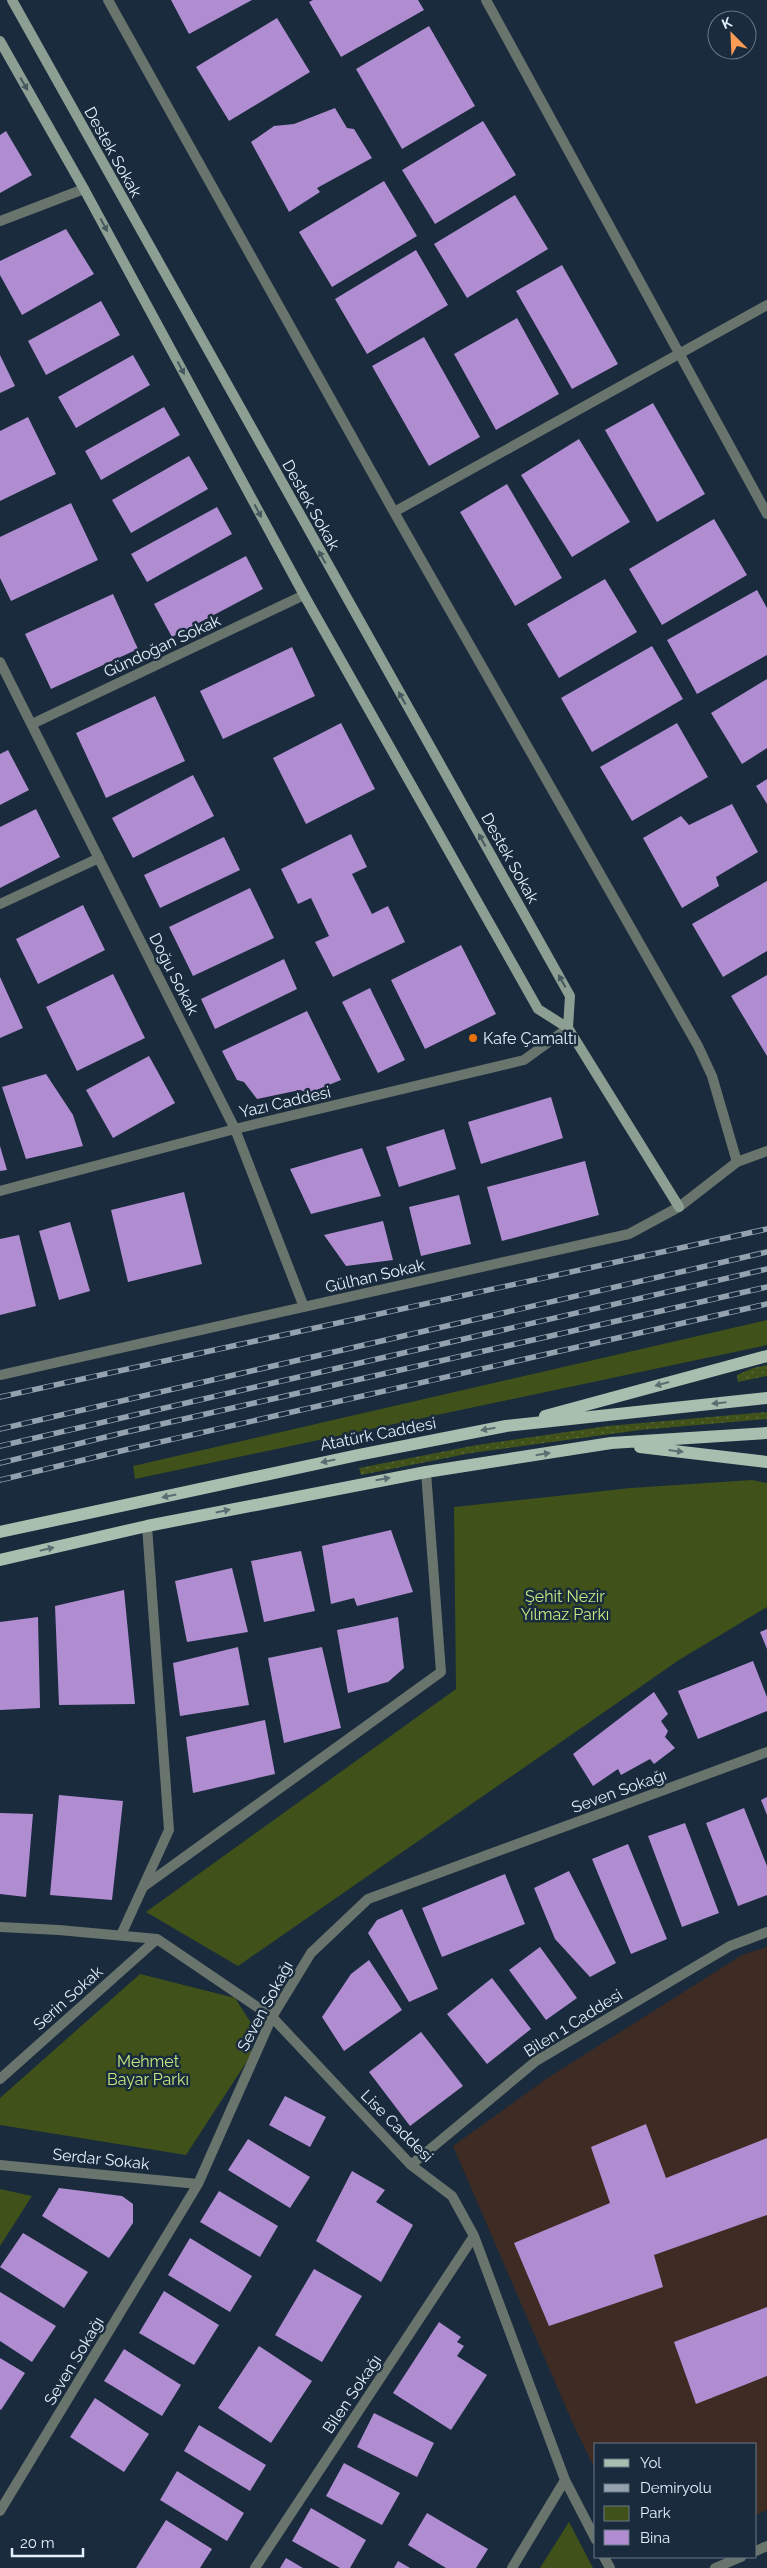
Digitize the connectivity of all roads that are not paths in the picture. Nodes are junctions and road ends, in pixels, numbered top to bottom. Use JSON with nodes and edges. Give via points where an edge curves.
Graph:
{"nodes":[{"id":1,"x":12,"y":0,"type":"edge"},
{"id":2,"x":108,"y":0,"type":"edge"},
{"id":3,"x":486,"y":0,"type":"edge"},
{"id":4,"x":0,"y":41,"type":"edge"},
{"id":5,"x":84,"y":189,"type":"junction"},
{"id":6,"x":0,"y":221,"type":"edge"},
{"id":7,"x":767,"y":305,"type":"edge"},
{"id":8,"x":680,"y":354,"type":"junction"},
{"id":9,"x":394,"y":512,"type":"junction"},
{"id":10,"x":767,"y":514,"type":"edge"},
{"id":11,"x":304,"y":595,"type":"junction"},
{"id":12,"x":0,"y":662,"type":"edge"},
{"id":13,"x":32,"y":724,"type":"junction"},
{"id":14,"x":99,"y":858,"type":"junction"},
{"id":15,"x":0,"y":904,"type":"edge"},
{"id":16,"x":568,"y":1028,"type":"junction"},
{"id":17,"x":235,"y":1129,"type":"junction"},
{"id":18,"x":767,"y":1151,"type":"edge"},
{"id":19,"x":737,"y":1162,"type":"junction"},
{"id":20,"x":0,"y":1191,"type":"edge"},
{"id":21,"x":679,"y":1207,"type":"junction"},
{"id":22,"x":304,"y":1307,"type":"junction"},
{"id":23,"x":764,"y":1356,"type":"edge"},
{"id":24,"x":0,"y":1375,"type":"edge"},
{"id":25,"x":767,"y":1398,"type":"edge"},
{"id":26,"x":506,"y":1426,"type":"junction"},
{"id":27,"x":767,"y":1433,"type":"edge"},
{"id":28,"x":611,"y":1443,"type":"junction"},
{"id":29,"x":767,"y":1462,"type":"edge"},
{"id":30,"x":426,"y":1472,"type":"junction"},
{"id":31,"x":147,"y":1526,"type":"junction"},
{"id":32,"x":0,"y":1532,"type":"edge"},
{"id":33,"x":0,"y":1560,"type":"edge"},
{"id":34,"x":767,"y":1752,"type":"edge"},
{"id":35,"x":143,"y":1887,"type":"junction"},
{"id":36,"x":0,"y":1927,"type":"edge"},
{"id":37,"x":767,"y":1932,"type":"edge"},
{"id":38,"x":121,"y":1936,"type":"junction"},
{"id":39,"x":157,"y":1939,"type":"junction"},
{"id":40,"x":272,"y":2017,"type":"junction"},
{"id":41,"x":0,"y":2079,"type":"edge"},
{"id":42,"x":0,"y":2164,"type":"edge"},
{"id":43,"x":411,"y":2165,"type":"junction"},
{"id":44,"x":198,"y":2184,"type":"junction"},
{"id":45,"x":474,"y":2236,"type":"junction"},
{"id":46,"x":566,"y":2480,"type":"junction"},
{"id":47,"x":0,"y":2512,"type":"edge"},
{"id":48,"x":594,"y":2536,"type":"edge"},
{"id":49,"x":739,"y":2558,"type":"edge"},
{"id":50,"x":255,"y":2568,"type":"edge"},
{"id":51,"x":512,"y":2568,"type":"edge"},
{"id":52,"x":715,"y":2568,"type":"edge"}],
"edges":[{"from":16,"to":1,"type":"street","name":"Destek Sokak","one_way":true,"via":[[570,996]]},
{"from":2,"to":9,"type":"street"},
{"from":3,"to":8,"type":"street"},
{"from":4,"to":5,"type":"street","one_way":true},
{"from":5,"to":6,"type":"street"},
{"from":5,"to":11,"type":"street","one_way":true},
{"from":7,"to":8,"type":"street"},
{"from":8,"to":9,"type":"street"},
{"from":8,"to":10,"type":"street"},
{"from":9,"to":19,"type":"street","via":[[698,1046],[712,1076]]},
{"from":11,"to":13,"type":"street","name":"Gündoğan Sokak"},
{"from":11,"to":16,"type":"street","via":[[538,1009]]},
{"from":12,"to":13,"type":"street","name":"Doğu Sokak"},
{"from":13,"to":14,"type":"street","name":"Doğu Sokak"},
{"from":14,"to":15,"type":"street"},
{"from":14,"to":17,"type":"street","name":"Doğu Sokak"},
{"from":16,"to":17,"type":"street","name":"Yazı Caddesi","via":[[524,1060]]},
{"from":16,"to":21,"type":"street"},
{"from":17,"to":20,"type":"street","name":"Yazı Caddesi"},
{"from":17,"to":22,"type":"street","name":"Doğu Sokak"},
{"from":18,"to":19,"type":"street","name":"Gülhan Sokak"},
{"from":19,"to":21,"type":"street","name":"Gülhan Sokak"},
{"from":21,"to":22,"type":"street","name":"Gülhan Sokak","via":[[628,1234]]},
{"from":22,"to":24,"type":"street","name":"Gülhan Sokak"},
{"from":23,"to":26,"type":"main road","one_way":true},
{"from":25,"to":26,"type":"main road","name":"Atatürk Caddesi","one_way":true},
{"from":26,"to":32,"type":"main road","name":"Atatürk Caddesi","one_way":true,"via":[[358,1454]]},
{"from":27,"to":28,"type":"main road"},
{"from":28,"to":29,"type":"main road","one_way":true},
{"from":30,"to":28,"type":"main road","one_way":true},
{"from":31,"to":30,"type":"main road","one_way":true},
{"from":30,"to":35,"type":"street","via":[[441,1672]]},
{"from":33,"to":31,"type":"main road","one_way":true},
{"from":31,"to":35,"type":"street","via":[[169,1830]]},
{"from":34,"to":40,"type":"street","name":"Seven Sokağı","via":[[368,1899],[311,1953]]},
{"from":35,"to":38,"type":"street"},
{"from":36,"to":38,"type":"street","name":"Lise Caddesi"},
{"from":37,"to":43,"type":"street","name":"Bilen 1 Caddesi","via":[[730,1946],[536,2061]]},
{"from":38,"to":39,"type":"street","name":"Lise Caddesi"},
{"from":39,"to":40,"type":"street","name":"Lise Caddesi"},
{"from":39,"to":41,"type":"street","name":"Serin Sokak"},
{"from":40,"to":43,"type":"street","name":"Lise Caddesi"},
{"from":40,"to":44,"type":"street","name":"Seven Sokağı"},
{"from":42,"to":44,"type":"street","name":"Serdar Sokak"},
{"from":43,"to":45,"type":"street","name":"Lise Caddesi","via":[[452,2196]]},
{"from":44,"to":47,"type":"street","name":"Seven Sokağı"},
{"from":45,"to":46,"type":"street","name":"Lise Caddesi"},
{"from":45,"to":50,"type":"street","name":"Bilen Sokağı"},
{"from":46,"to":48,"type":"street","name":"Lise Caddesi"},
{"from":46,"to":51,"type":"street"},
{"from":49,"to":52,"type":"street"}]}
